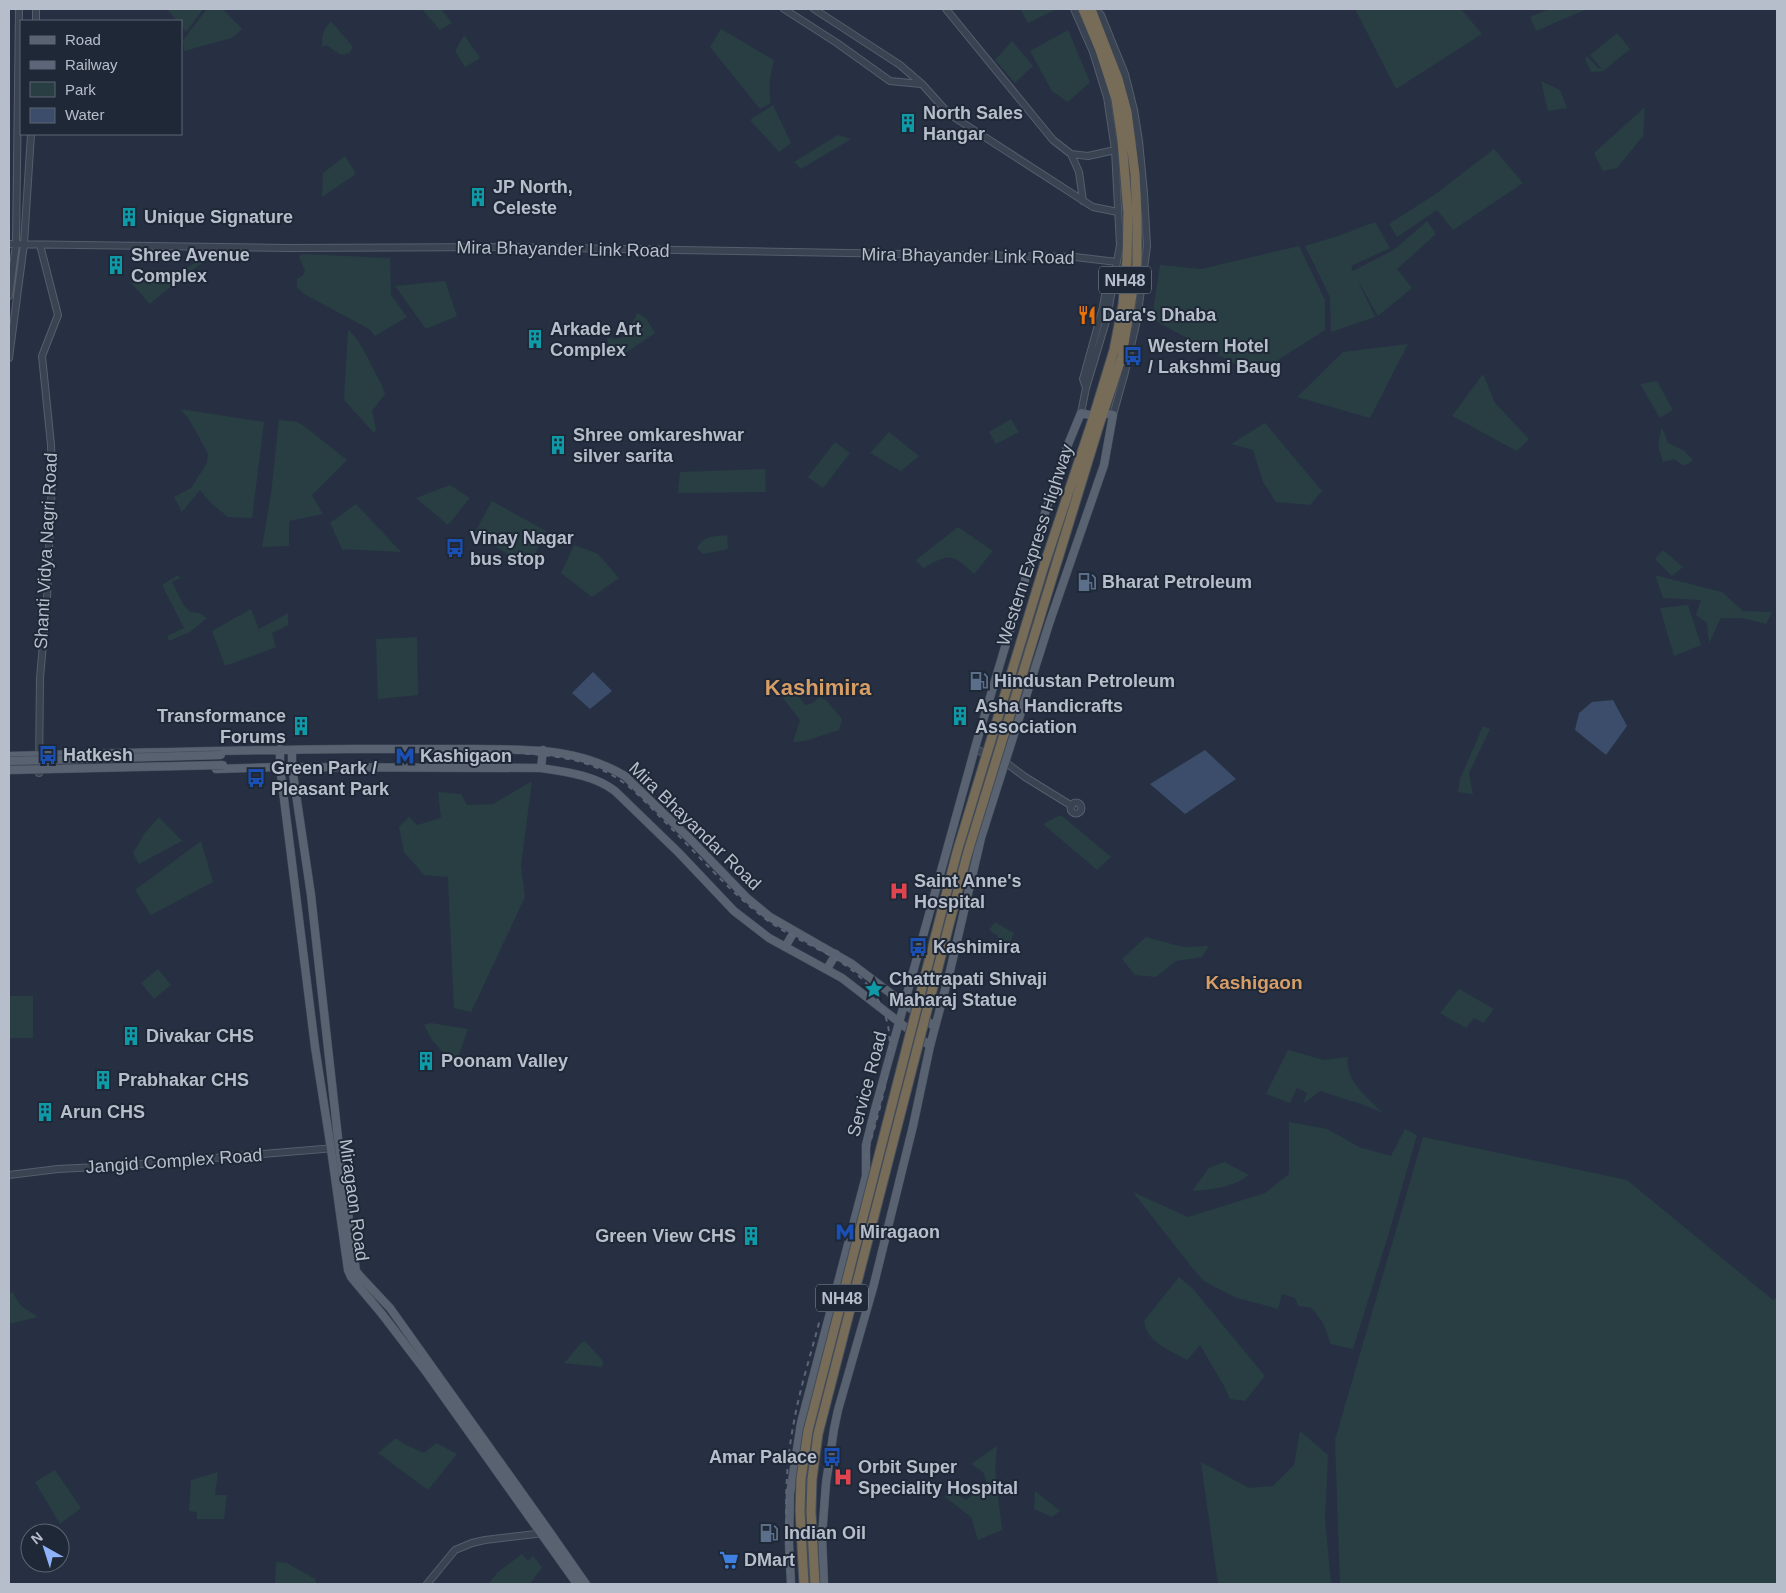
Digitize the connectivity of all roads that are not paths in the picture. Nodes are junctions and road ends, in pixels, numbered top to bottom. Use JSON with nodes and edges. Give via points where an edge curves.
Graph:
{"nodes":[{"id":1,"x":19,"y":9,"type":"edge"},
{"id":2,"x":784,"y":9,"type":"edge"},
{"id":3,"x":814,"y":9,"type":"edge"},
{"id":4,"x":946,"y":9,"type":"edge"},
{"id":5,"x":1074,"y":9,"type":"edge"},
{"id":6,"x":1083,"y":9,"type":"edge"},
{"id":7,"x":1093,"y":9,"type":"edge"},
{"id":8,"x":922,"y":84,"type":"junction"},
{"id":9,"x":31,"y":135,"type":"edge"},
{"id":10,"x":1115,"y":150,"type":"junction"},
{"id":11,"x":1071,"y":154,"type":"junction"},
{"id":12,"x":1083,"y":201,"type":"junction"},
{"id":13,"x":1118,"y":212,"type":"junction"},
{"id":14,"x":12,"y":244,"type":"edge"},
{"id":15,"x":24,"y":244,"type":"junction"},
{"id":16,"x":40,"y":245,"type":"junction"},
{"id":17,"x":1117,"y":262,"type":"junction"},
{"id":18,"x":11,"y":281,"type":"junction"},
{"id":19,"x":19,"y":281,"type":"junction"},
{"id":20,"x":9,"y":296,"type":"edge"},
{"id":21,"x":12,"y":316,"type":"edge"},
{"id":22,"x":9,"y":358,"type":"edge"},
{"id":23,"x":1081,"y":413,"type":"junction"},
{"id":24,"x":1108,"y":414,"type":"junction"},
{"id":25,"x":1095,"y":421,"type":"junction"},
{"id":26,"x":280,"y":749,"type":"junction"},
{"id":27,"x":975,"y":749,"type":"junction"},
{"id":28,"x":258,"y":750,"type":"junction"},
{"id":29,"x":292,"y":750,"type":"junction"},
{"id":30,"x":543,"y":750,"type":"junction"},
{"id":31,"x":39,"y":755,"type":"junction"},
{"id":32,"x":9,"y":756,"type":"edge"},
{"id":33,"x":9,"y":761,"type":"edge"},
{"id":34,"x":1005,"y":762,"type":"junction"},
{"id":35,"x":280,"y":767,"type":"junction"},
{"id":36,"x":292,"y":767,"type":"junction"},
{"id":37,"x":257,"y":768,"type":"junction"},
{"id":38,"x":541,"y":768,"type":"junction"},
{"id":39,"x":9,"y":772,"type":"edge"},
{"id":40,"x":39,"y":773,"type":"junction"},
{"id":41,"x":1072,"y":806,"type":"dead end"},
{"id":42,"x":794,"y":932,"type":"junction"},
{"id":43,"x":785,"y":947,"type":"junction"},
{"id":44,"x":836,"y":954,"type":"junction"},
{"id":45,"x":852,"y":964,"type":"junction"},
{"id":46,"x":827,"y":969,"type":"junction"},
{"id":47,"x":842,"y":978,"type":"junction"},
{"id":48,"x":904,"y":1005,"type":"junction"},
{"id":49,"x":888,"y":1015,"type":"junction"},
{"id":50,"x":899,"y":1024,"type":"junction"},
{"id":51,"x":935,"y":1026,"type":"junction"},
{"id":52,"x":894,"y":1040,"type":"junction"},
{"id":53,"x":930,"y":1046,"type":"junction"},
{"id":54,"x":335,"y":1148,"type":"junction"},
{"id":55,"x":9,"y":1175,"type":"edge"},
{"id":56,"x":833,"y":1263,"type":"dead end"},
{"id":57,"x":842,"y":1265,"type":"junction"},
{"id":58,"x":546,"y":1533,"type":"junction"},
{"id":59,"x":427,"y":1584,"type":"edge"},
{"id":60,"x":577,"y":1584,"type":"edge"},
{"id":61,"x":586,"y":1584,"type":"edge"},
{"id":62,"x":791,"y":1584,"type":"edge"},
{"id":63,"x":804,"y":1584,"type":"edge"},
{"id":64,"x":815,"y":1584,"type":"edge"},
{"id":65,"x":824,"y":1584,"type":"edge"}],
"edges":[{"from":1,"to":14,"type":"street"},
{"from":2,"to":8,"type":"street","via":[[890,81]]},
{"from":3,"to":8,"type":"street","via":[[900,65]]},
{"from":4,"to":11,"type":"street","via":[[1053,140]]},
{"from":5,"to":10,"type":"street","via":[[1107,96]]},
{"from":6,"to":25,"type":"highway","name":"Western Express Highway","number":"NH48","via":[[1116,99],[1128,213],[1123,304]]},
{"from":7,"to":24,"type":"highway","name":"Western Express Highway","number":"NH48","via":[[1127,112],[1137,217],[1137,264],[1122,356]]},
{"from":8,"to":12,"type":"street","via":[[949,114]]},
{"from":9,"to":15,"type":"street"},
{"from":10,"to":11,"type":"street","via":[[1088,156]]},
{"from":10,"to":13,"type":"street"},
{"from":11,"to":12,"type":"street","via":[[1080,172]]},
{"from":12,"to":13,"type":"street","via":[[1093,207]]},
{"from":13,"to":17,"type":"street","via":[[1120,245]]},
{"from":14,"to":15,"type":"street","name":"Mira Bhayander Link Road"},
{"from":14,"to":18,"type":"street"},
{"from":15,"to":16,"type":"street","name":"Mira Bhayander Link Road"},
{"from":15,"to":19,"type":"street"},
{"from":16,"to":17,"type":"street","name":"Mira Bhayander Link Road","via":[[573,248],[1075,257]]},
{"from":16,"to":31,"type":"street","name":"Shanti Vidya Nagri Road","via":[[58,315],[42,356],[52,480],[40,678]]},
{"from":17,"to":23,"type":"street","via":[[1107,318]]},
{"from":18,"to":19,"type":"street"},
{"from":18,"to":20,"type":"street"},
{"from":19,"to":21,"type":"street"},
{"from":21,"to":22,"type":"street"},
{"from":23,"to":25,"type":"main road"},
{"from":23,"to":27,"type":"main road","name":"Service Road","via":[[1045,512]]},
{"from":24,"to":25,"type":"highway","name":"Western Express Highway","number":"NH48"},
{"from":24,"to":34,"type":"main road","via":[[1104,465]]},
{"from":25,"to":63,"type":"highway","name":"Western Express Highway","number":"NH48","bridge":true,"via":[[1044,566],[957,852],[808,1432],[800,1511]]},
{"from":25,"to":64,"type":"highway","name":"Western Express Highway","number":"NH48","bridge":true,"via":[[967,855],[818,1434],[811,1512]]},
{"from":26,"to":28,"type":"main road","name":"Mira Bhayandar Road"},
{"from":26,"to":29,"type":"main road","name":"Mira Bhayandar Road"},
{"from":26,"to":35,"type":"main road","name":"Miragaon Road"},
{"from":27,"to":34,"type":"street"},
{"from":27,"to":48,"type":"main road","name":"Service Road"},
{"from":28,"to":31,"type":"main road","name":"Mira Bhayandar Road"},
{"from":28,"to":33,"type":"main road","bridge":true,"via":[[221,755]]},
{"from":29,"to":30,"type":"main road","name":"Mira Bhayandar Road"},
{"from":29,"to":36,"type":"main road","name":"Miragaon Road"},
{"from":30,"to":38,"type":"main road"},
{"from":30,"to":42,"type":"main road","name":"Mira Bhayandar Road","via":[[582,756],[625,776],[747,898]]},
{"from":31,"to":32,"type":"main road","name":"Mira Bhayandar Road"},
{"from":31,"to":40,"type":"street","name":"Shanti Vidya Nagri Road"},
{"from":34,"to":41,"type":"street"},
{"from":34,"to":51,"type":"main road","via":[[981,838]]},
{"from":35,"to":36,"type":"main road","name":"Mira Bhayandar Road"},
{"from":35,"to":37,"type":"main road","name":"Mira Bhayandar Road"},
{"from":35,"to":54,"type":"main road","name":"Miragaon Road","via":[[315,1047]]},
{"from":36,"to":38,"type":"main road","name":"Mira Bhayandar Road"},
{"from":36,"to":54,"type":"main road","name":"Miragaon Road","via":[[310,896]]},
{"from":37,"to":39,"type":"main road","bridge":true,"via":[[223,765]]},
{"from":37,"to":40,"type":"main road","name":"Mira Bhayandar Road"},
{"from":38,"to":43,"type":"main road","name":"Mira Bhayandar Road","via":[[576,774],[615,791],[734,911]]},
{"from":39,"to":40,"type":"main road","name":"Mira Bhayandar Road"},
{"from":42,"to":43,"type":"main road"},
{"from":42,"to":44,"type":"main road","name":"Mira Bhayandar Road"},
{"from":43,"to":46,"type":"main road","name":"Mira Bhayandar Road"},
{"from":44,"to":45,"type":"main road","name":"Mira Bhayandar Road"},
{"from":44,"to":46,"type":"main road"},
{"from":45,"to":47,"type":"main road"},
{"from":45,"to":48,"type":"main road","name":"Mira Bhayandar Road"},
{"from":46,"to":47,"type":"main road","name":"Mira Bhayandar Road"},
{"from":47,"to":49,"type":"main road","name":"Mira Bhayandar Road"},
{"from":48,"to":50,"type":"main road","name":"Service Road"},
{"from":48,"to":51,"type":"main road","name":"Mira Bhayandar Road"},
{"from":49,"to":50,"type":"main road","name":"Mira Bhayandar Road"},
{"from":49,"to":52,"type":"main road"},
{"from":50,"to":52,"type":"main road","name":"Service Road"},
{"from":50,"to":53,"type":"main road","name":"Mira Bhayandar Road"},
{"from":51,"to":53,"type":"main road"},
{"from":52,"to":57,"type":"main road","name":"Service Road","via":[[866,1145],[866,1176]]},
{"from":53,"to":65,"type":"main road","via":[[873,1288],[834,1429],[822,1536]]},
{"from":54,"to":55,"type":"street","name":"Jangid Complex Road"},
{"from":54,"to":58,"type":"main road","name":"Miragaon Road","via":[[351,1278],[414,1356]]},
{"from":56,"to":57,"type":"main road"},
{"from":57,"to":62,"type":"main road","name":"Service Road","via":[[807,1381],[790,1494],[785,1560]]},
{"from":58,"to":59,"type":"street","via":[[461,1546]]},
{"from":58,"to":60,"type":"main road","name":"Miragaon Road"},
{"from":58,"to":61,"type":"main road","name":"Miragaon Road"}]}
